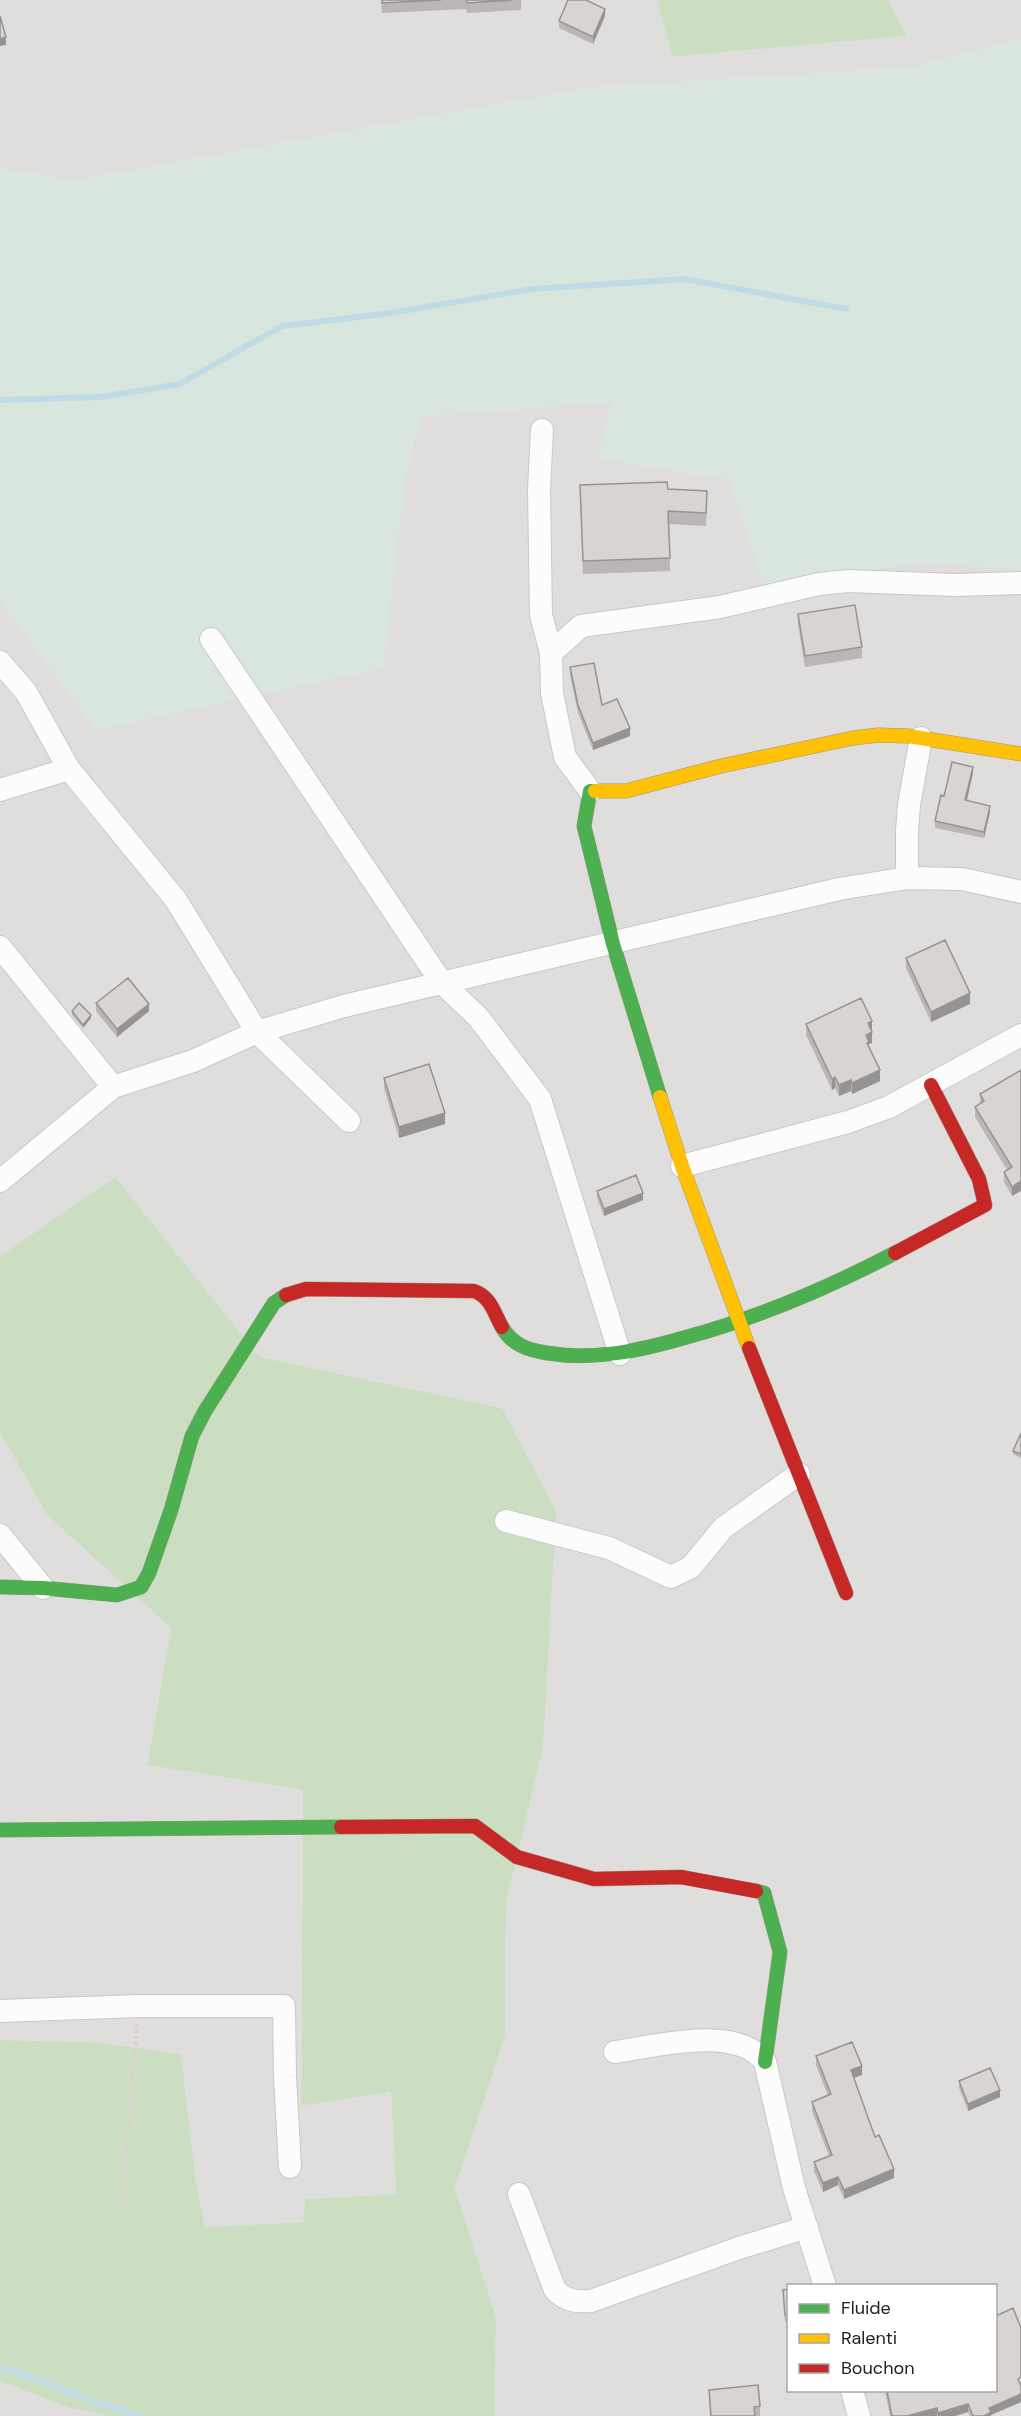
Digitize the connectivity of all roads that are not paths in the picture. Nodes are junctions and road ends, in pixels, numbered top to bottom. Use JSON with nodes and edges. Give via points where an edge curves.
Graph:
{"nodes":[{"id":1,"x":542,"y":430,"type":"dead end"},
{"id":2,"x":1021,"y":583,"type":"edge"},
{"id":3,"x":211,"y":639,"type":"dead end"},
{"id":4,"x":551,"y":653,"type":"junction"},
{"id":5,"x":0,"y":662,"type":"edge"},
{"id":6,"x":921,"y":738,"type":"junction"},
{"id":7,"x":1021,"y":754,"type":"edge"},
{"id":8,"x":69,"y":769,"type":"junction"},
{"id":9,"x":0,"y":790,"type":"edge"},
{"id":10,"x":590,"y":791,"type":"junction"},
{"id":11,"x":907,"y":878,"type":"junction"},
{"id":12,"x":1021,"y":892,"type":"edge"},
{"id":13,"x":613,"y":944,"type":"junction"},
{"id":14,"x":0,"y":946,"type":"edge"},
{"id":15,"x":442,"y":983,"type":"junction"},
{"id":16,"x":257,"y":1032,"type":"junction"},
{"id":17,"x":1021,"y":1035,"type":"edge"},
{"id":18,"x":931,"y":1085,"type":"junction"},
{"id":19,"x":113,"y":1087,"type":"junction"},
{"id":20,"x":349,"y":1121,"type":"dead end"},
{"id":21,"x":682,"y":1166,"type":"junction"},
{"id":22,"x":0,"y":1181,"type":"edge"},
{"id":23,"x":739,"y":1323,"type":"junction"},
{"id":24,"x":620,"y":1354,"type":"junction"},
{"id":25,"x":799,"y":1474,"type":"junction"},
{"id":26,"x":506,"y":1521,"type":"dead end"},
{"id":27,"x":0,"y":1536,"type":"edge"},
{"id":28,"x":0,"y":1587,"type":"edge"},
{"id":29,"x":43,"y":1588,"type":"junction"},
{"id":30,"x":846,"y":1593,"type":"dead end"},
{"id":31,"x":0,"y":1830,"type":"edge"},
{"id":32,"x":0,"y":2011,"type":"edge"},
{"id":33,"x":615,"y":2052,"type":"dead end"},
{"id":34,"x":765,"y":2062,"type":"junction"},
{"id":35,"x":290,"y":2167,"type":"dead end"},
{"id":36,"x":519,"y":2194,"type":"dead end"},
{"id":37,"x":807,"y":2227,"type":"junction"},
{"id":38,"x":824,"y":2284,"type":"edge"},
{"id":39,"x":852,"y":2392,"type":"edge"},
{"id":40,"x":859,"y":2416,"type":"edge"}],
"edges":[{"from":1,"to":4,"type":"street","via":[[542,615]]},
{"from":2,"to":4,"type":"street","via":[[819,584],[720,607],[581,626]]},
{"from":3,"to":15,"type":"street"},
{"from":4,"to":10,"type":"street","via":[[552,693],[566,757]]},
{"from":5,"to":8,"type":"street","via":[[26,692]]},
{"from":6,"to":7,"type":"street"},
{"from":6,"to":10,"type":"street","via":[[853,738],[626,791]]},
{"from":6,"to":11,"type":"street","via":[[908,813]]},
{"from":8,"to":9,"type":"street"},
{"from":8,"to":16,"type":"street","via":[[176,900]]},
{"from":10,"to":13,"type":"street","via":[[584,826]]},
{"from":11,"to":12,"type":"street","via":[[962,879]]},
{"from":11,"to":13,"type":"street","via":[[839,889]]},
{"from":13,"to":15,"type":"street"},
{"from":13,"to":21,"type":"street"},
{"from":14,"to":19,"type":"street"},
{"from":15,"to":16,"type":"street"},
{"from":15,"to":24,"type":"street","via":[[478,1017],[540,1099]]},
{"from":16,"to":19,"type":"street","via":[[193,1060]]},
{"from":16,"to":20,"type":"street"},
{"from":17,"to":18,"type":"street"},
{"from":18,"to":21,"type":"street","via":[[848,1122]]},
{"from":18,"to":23,"type":"street","via":[[979,1179],[985,1205],[840,1281]]},
{"from":19,"to":22,"type":"street"},
{"from":21,"to":23,"type":"street"},
{"from":23,"to":24,"type":"street"},
{"from":23,"to":25,"type":"street"},
{"from":24,"to":29,"type":"street","via":[[570,1356],[531,1351],[512,1342],[502,1331],[488,1301],[478,1292],[306,1289],[289,1293],[274,1303],[192,1436],[171,1510],[141,1587],[117,1595]]},
{"from":25,"to":26,"type":"street","via":[[723,1528],[691,1567],[671,1577],[609,1548]]},
{"from":25,"to":30,"type":"street"},
{"from":27,"to":29,"type":"street"},
{"from":28,"to":29,"type":"street"},
{"from":31,"to":34,"type":"street","via":[[475,1826],[517,1857],[594,1879],[681,1877],[765,1893],[780,1952]]},
{"from":32,"to":35,"type":"street","via":[[285,2006]]},
{"from":33,"to":34,"type":"street","via":[[705,2040],[749,2047]]},
{"from":34,"to":37,"type":"street"},
{"from":36,"to":37,"type":"street","via":[[555,2290],[564,2299],[577,2301],[591,2301]]},
{"from":37,"to":38,"type":"street"},
{"from":39,"to":40,"type":"street"}]}
